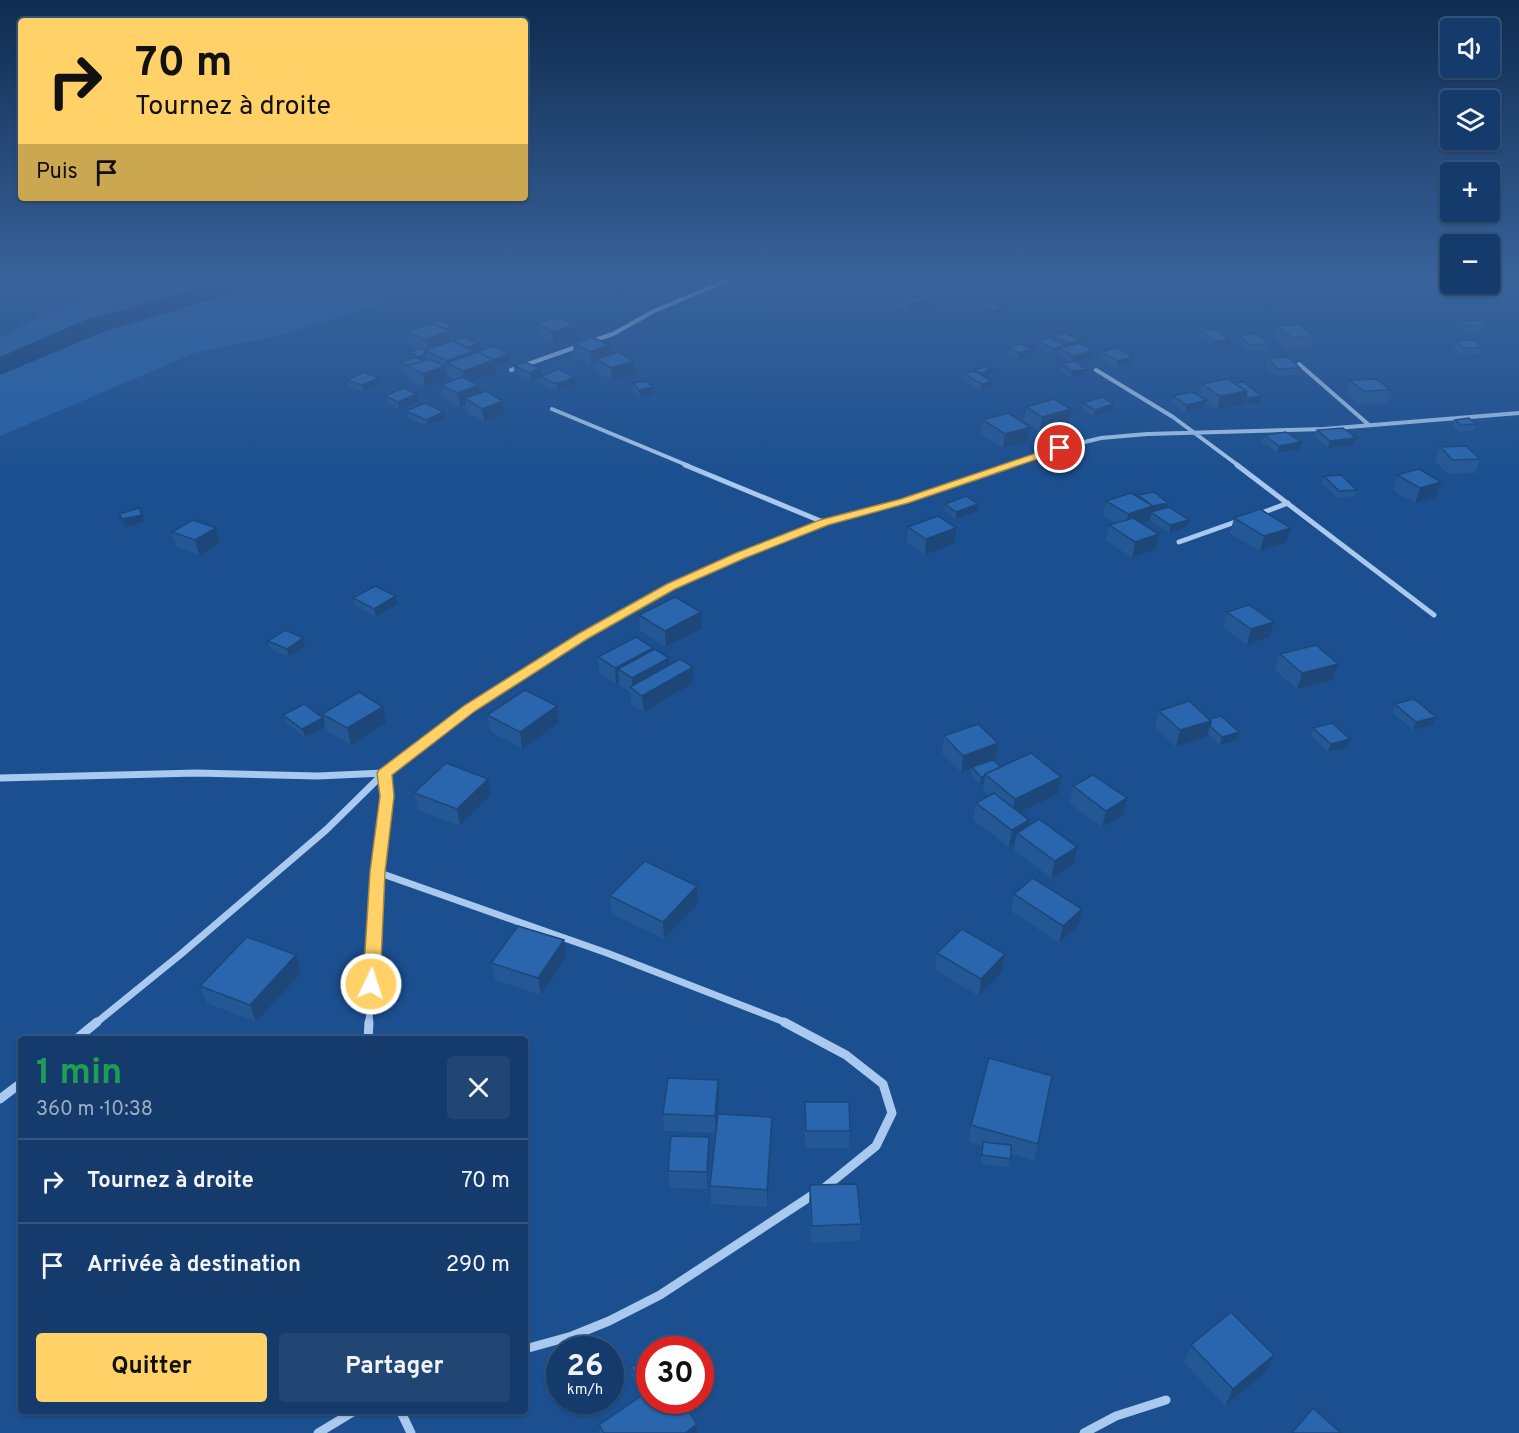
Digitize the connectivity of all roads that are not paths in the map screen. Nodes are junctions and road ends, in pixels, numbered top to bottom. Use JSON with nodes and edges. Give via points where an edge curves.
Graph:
{"nodes":[{"id":1,"x":580,"y":346,"type":"edge"},
{"id":2,"x":1299,"y":364,"type":"edge"},
{"id":3,"x":512,"y":370,"type":"edge"},
{"id":4,"x":1096,"y":370,"type":"dead end"},
{"id":5,"x":552,"y":409,"type":"dead end"},
{"id":6,"x":1519,"y":413,"type":"edge"},
{"id":7,"x":1369,"y":425,"type":"junction"},
{"id":8,"x":1196,"y":434,"type":"junction"},
{"id":9,"x":1288,"y":503,"type":"junction"},
{"id":10,"x":1255,"y":515,"type":"edge"},
{"id":11,"x":1245,"y":519,"type":"edge"},
{"id":12,"x":824,"y":523,"type":"junction"},
{"id":13,"x":1179,"y":542,"type":"dead end"},
{"id":14,"x":1434,"y":615,"type":"dead end"},
{"id":15,"x":384,"y":773,"type":"junction"},
{"id":16,"x":0,"y":778,"type":"edge"},
{"id":17,"x":378,"y":872,"type":"junction"},
{"id":18,"x":80,"y":1036,"type":"edge"},
{"id":19,"x":368,"y":1036,"type":"edge"},
{"id":20,"x":18,"y":1085,"type":"edge"},
{"id":21,"x":0,"y":1099,"type":"edge"},
{"id":22,"x":528,"y":1348,"type":"edge"},
{"id":23,"x":1166,"y":1400,"type":"dead end"},
{"id":24,"x":350,"y":1414,"type":"edge"},
{"id":25,"x":402,"y":1414,"type":"edge"},
{"id":26,"x":318,"y":1433,"type":"edge"},
{"id":27,"x":411,"y":1433,"type":"edge"},
{"id":28,"x":1084,"y":1433,"type":"edge"}],
"edges":[{"from":1,"to":3,"type":"street"},
{"from":2,"to":7,"type":"street"},
{"from":4,"to":8,"type":"street"},
{"from":5,"to":12,"type":"street"},
{"from":6,"to":7,"type":"street"},
{"from":7,"to":8,"type":"street"},
{"from":8,"to":9,"type":"street"},
{"from":8,"to":12,"type":"street","via":[[1101,438]]},
{"from":9,"to":10,"type":"street"},
{"from":9,"to":14,"type":"street"},
{"from":11,"to":13,"type":"street"},
{"from":12,"to":15,"type":"street","via":[[671,586],[583,636],[470,708]]},
{"from":15,"to":16,"type":"street"},
{"from":15,"to":17,"type":"street","via":[[387,796]]},
{"from":15,"to":18,"type":"street","via":[[308,846]]},
{"from":17,"to":19,"type":"street"},
{"from":17,"to":22,"type":"street","via":[[607,953],[797,1027],[846,1055],[883,1084],[892,1113],[876,1146],[839,1178],[660,1295],[572,1336]]},
{"from":20,"to":21,"type":"street"},
{"from":23,"to":28,"type":"street","via":[[1116,1416]]},
{"from":24,"to":26,"type":"street"},
{"from":25,"to":27,"type":"street"}]}
